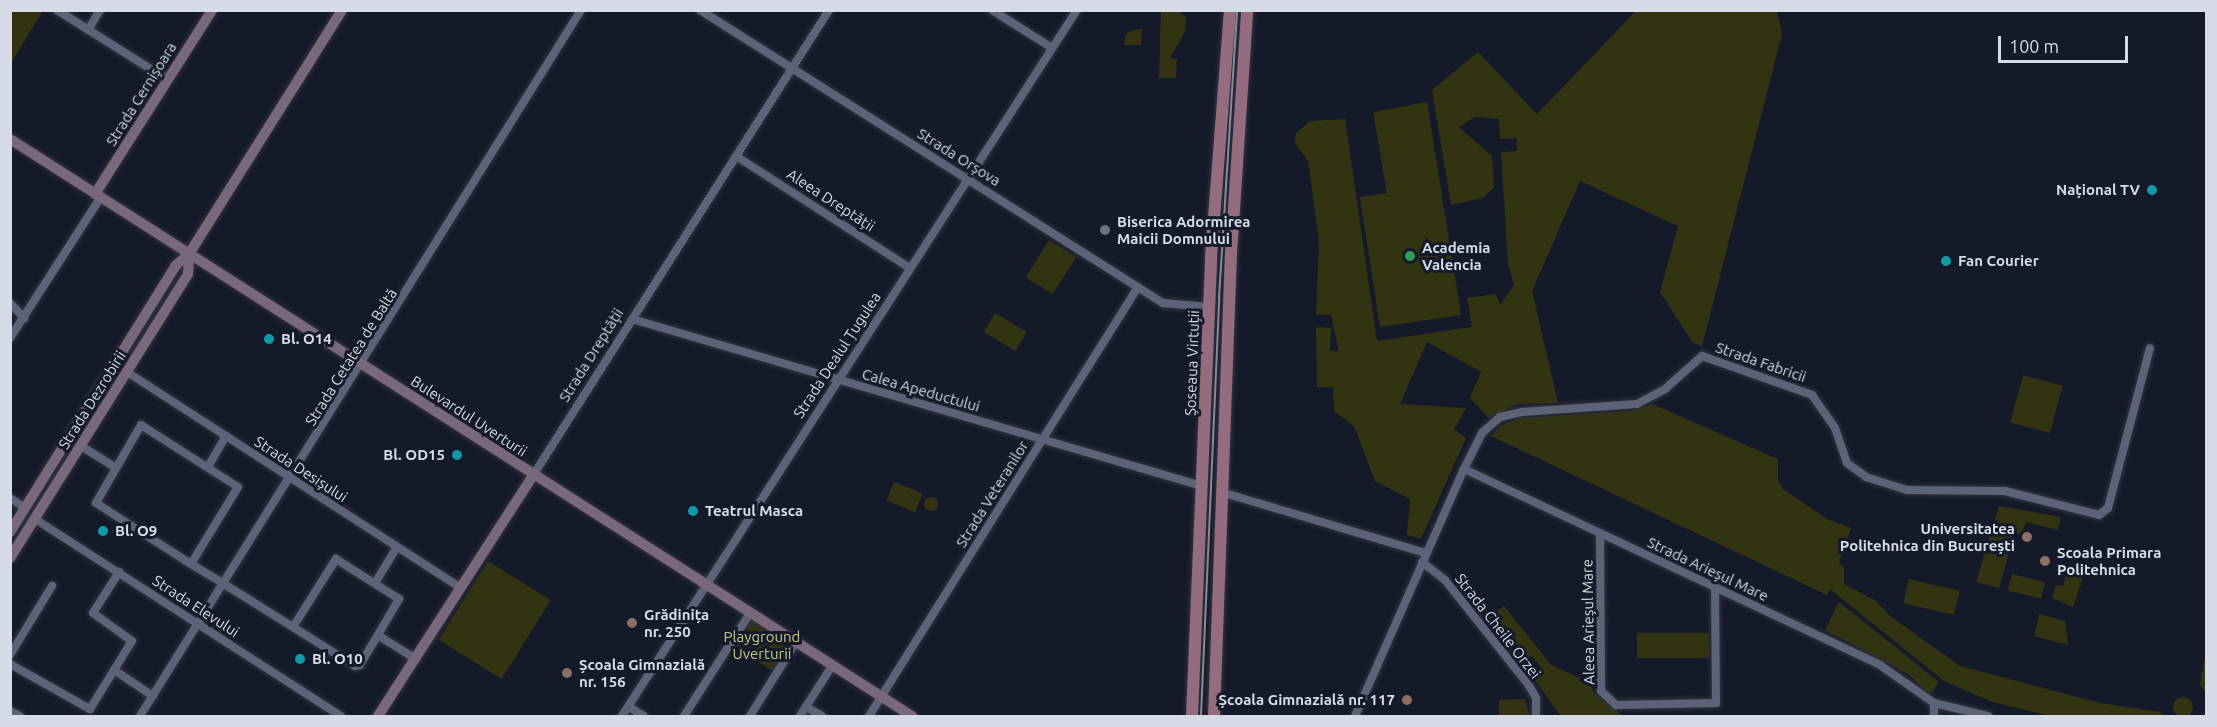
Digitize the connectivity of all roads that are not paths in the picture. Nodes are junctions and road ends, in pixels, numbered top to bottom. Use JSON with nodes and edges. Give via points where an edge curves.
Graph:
{"nodes":[{"id":1,"x":57,"y":10,"type":"edge"},
{"id":2,"x":100,"y":10,"type":"edge"},
{"id":3,"x":212,"y":10,"type":"edge"},
{"id":4,"x":342,"y":10,"type":"edge"},
{"id":5,"x":581,"y":10,"type":"edge"},
{"id":6,"x":700,"y":10,"type":"edge"},
{"id":7,"x":829,"y":10,"type":"edge"},
{"id":8,"x":992,"y":10,"type":"edge"},
{"id":9,"x":1077,"y":10,"type":"edge"},
{"id":10,"x":1230,"y":10,"type":"edge"},
{"id":11,"x":1246,"y":10,"type":"edge"},
{"id":12,"x":88,"y":30,"type":"junction"},
{"id":13,"x":1052,"y":48,"type":"junction"},
{"id":14,"x":792,"y":69,"type":"junction"},
{"id":15,"x":168,"y":80,"type":"junction"},
{"id":16,"x":10,"y":139,"type":"edge"},
{"id":17,"x":736,"y":156,"type":"junction"},
{"id":18,"x":968,"y":178,"type":"junction"},
{"id":19,"x":98,"y":196,"type":"junction"},
{"id":20,"x":189,"y":254,"type":"junction"},
{"id":21,"x":910,"y":268,"type":"junction"},
{"id":22,"x":1138,"y":287,"type":"junction"},
{"id":23,"x":10,"y":303,"type":"edge"},
{"id":24,"x":1209,"y":307,"type":"junction"},
{"id":25,"x":24,"y":318,"type":"junction"},
{"id":26,"x":632,"y":319,"type":"junction"},
{"id":27,"x":10,"y":338,"type":"edge"},
{"id":28,"x":2150,"y":348,"type":"dead end"},
{"id":29,"x":363,"y":365,"type":"junction"},
{"id":30,"x":127,"y":372,"type":"junction"},
{"id":31,"x":837,"y":380,"type":"junction"},
{"id":32,"x":226,"y":436,"type":"junction"},
{"id":33,"x":1042,"y":440,"type":"junction"},
{"id":34,"x":81,"y":446,"type":"junction"},
{"id":35,"x":114,"y":467,"type":"junction"},
{"id":36,"x":208,"y":467,"type":"junction"},
{"id":37,"x":1464,"y":470,"type":"junction"},
{"id":38,"x":534,"y":474,"type":"junction"},
{"id":39,"x":291,"y":478,"type":"junction"},
{"id":40,"x":1202,"y":486,"type":"junction"},
{"id":41,"x":1221,"y":492,"type":"junction"},
{"id":42,"x":10,"y":498,"type":"edge"},
{"id":43,"x":25,"y":508,"type":"junction"},
{"id":44,"x":35,"y":519,"type":"junction"},
{"id":45,"x":10,"y":532,"type":"edge"},
{"id":46,"x":1600,"y":533,"type":"junction"},
{"id":47,"x":397,"y":547,"type":"junction"},
{"id":48,"x":1426,"y":553,"type":"junction"},
{"id":49,"x":10,"y":558,"type":"edge"},
{"id":50,"x":1422,"y":562,"type":"junction"},
{"id":51,"x":191,"y":564,"type":"junction"},
{"id":52,"x":119,"y":572,"type":"junction"},
{"id":53,"x":375,"y":583,"type":"junction"},
{"id":54,"x":224,"y":584,"type":"junction"},
{"id":55,"x":705,"y":584,"type":"junction"},
{"id":56,"x":52,"y":586,"type":"dead end"},
{"id":57,"x":460,"y":588,"type":"junction"},
{"id":58,"x":1715,"y":588,"type":"junction"},
{"id":59,"x":750,"y":613,"type":"junction"},
{"id":60,"x":199,"y":623,"type":"junction"},
{"id":61,"x":292,"y":627,"type":"junction"},
{"id":62,"x":379,"y":636,"type":"junction"},
{"id":63,"x":796,"y":642,"type":"junction"},
{"id":64,"x":10,"y":655,"type":"edge"},
{"id":65,"x":416,"y":659,"type":"junction"},
{"id":66,"x":10,"y":664,"type":"edge"},
{"id":67,"x":832,"y":666,"type":"junction"},
{"id":68,"x":114,"y":670,"type":"junction"},
{"id":69,"x":153,"y":696,"type":"junction"},
{"id":70,"x":881,"y":697,"type":"junction"},
{"id":71,"x":1934,"y":703,"type":"junction"},
{"id":72,"x":629,"y":707,"type":"junction"},
{"id":73,"x":806,"y":707,"type":"junction"},
{"id":74,"x":10,"y":711,"type":"edge"},
{"id":75,"x":20,"y":717,"type":"edge"},
{"id":76,"x":140,"y":717,"type":"edge"},
{"id":77,"x":342,"y":717,"type":"edge"},
{"id":78,"x":378,"y":717,"type":"edge"},
{"id":79,"x":622,"y":717,"type":"edge"},
{"id":80,"x":644,"y":717,"type":"edge"},
{"id":81,"x":684,"y":717,"type":"edge"},
{"id":82,"x":750,"y":717,"type":"edge"},
{"id":83,"x":800,"y":717,"type":"edge"},
{"id":84,"x":822,"y":717,"type":"edge"},
{"id":85,"x":869,"y":717,"type":"edge"},
{"id":86,"x":912,"y":717,"type":"edge"},
{"id":87,"x":1192,"y":717,"type":"edge"},
{"id":88,"x":1214,"y":717,"type":"edge"},
{"id":89,"x":1355,"y":717,"type":"edge"},
{"id":90,"x":1536,"y":717,"type":"edge"},
{"id":91,"x":1934,"y":717,"type":"edge"},
{"id":92,"x":1988,"y":717,"type":"edge"}],
"edges":[{"from":1,"to":12,"type":"street"},
{"from":2,"to":12,"type":"street"},
{"from":3,"to":15,"type":"main road","name":"Strada Cernișoara"},
{"from":4,"to":20,"type":"main road","name":"Strada Dezrobirii"},
{"from":5,"to":29,"type":"street","name":"Strada Cetatea de Baltă"},
{"from":6,"to":14,"type":"street","name":"Strada Orșova"},
{"from":7,"to":14,"type":"street","name":"Strada Dreptății"},
{"from":8,"to":13,"type":"street"},
{"from":9,"to":13,"type":"street","name":"Strada Dealul Țugulea"},
{"from":10,"to":24,"type":"main road","name":"Șoseaua Virtuții"},
{"from":11,"to":41,"type":"main road"},
{"from":12,"to":15,"type":"street"},
{"from":13,"to":18,"type":"street","name":"Strada Dealul Țugulea"},
{"from":14,"to":17,"type":"street","name":"Strada Dreptății"},
{"from":14,"to":18,"type":"street","name":"Strada Orșova"},
{"from":15,"to":19,"type":"main road","name":"Strada Cernișoara"},
{"from":16,"to":19,"type":"main road","name":"Bulevardul Uverturii"},
{"from":17,"to":21,"type":"street","name":"Aleea Dreptății"},
{"from":17,"to":26,"type":"street","name":"Strada Dreptății"},
{"from":18,"to":21,"type":"street","name":"Strada Dealul Țugulea"},
{"from":18,"to":22,"type":"street","name":"Strada Orșova"},
{"from":19,"to":20,"type":"main road","name":"Bulevardul Uverturii"},
{"from":19,"to":25,"type":"street","name":"Strada Cernișoara"},
{"from":20,"to":29,"type":"main road","name":"Bulevardul Uverturii"},
{"from":20,"to":30,"type":"main road","name":"Strada Dezrobirii","via":[[188,274]]},
{"from":20,"to":43,"type":"main road","name":"Strada Dezrobirii","via":[[176,265]]},
{"from":21,"to":31,"type":"street","name":"Strada Dealul Țugulea"},
{"from":22,"to":24,"type":"street","name":"Strada Orșova","via":[[1167,305]]},
{"from":22,"to":33,"type":"street","name":"Strada Veteranilor"},
{"from":23,"to":25,"type":"street"},
{"from":24,"to":40,"type":"main road","name":"Șoseaua Virtuții"},
{"from":25,"to":27,"type":"street","name":"Strada Cernișoara"},
{"from":26,"to":31,"type":"street","name":"Calea Apeductului"},
{"from":26,"to":38,"type":"street","name":"Strada Dreptății"},
{"from":28,"to":37,"type":"street","name":"Strada Fabricii","via":[[2108,508],[2099,515],[2005,491],[1907,490],[1866,477],[1847,463],[1835,428],[1809,393],[1702,356],[1665,389],[1636,404],[1500,417],[1482,433]]},
{"from":29,"to":38,"type":"main road","name":"Bulevardul Uverturii"},
{"from":29,"to":39,"type":"street","name":"Strada Cetatea de Baltă"},
{"from":30,"to":32,"type":"street","name":"Strada Desișului"},
{"from":30,"to":34,"type":"main road","name":"Strada Dezrobirii"},
{"from":31,"to":33,"type":"street","name":"Calea Apeductului"},
{"from":31,"to":55,"type":"street","name":"Strada Dealul Țugulea"},
{"from":32,"to":36,"type":"street"},
{"from":32,"to":39,"type":"street","name":"Strada Desișului"},
{"from":33,"to":40,"type":"street","name":"Calea Apeductului"},
{"from":33,"to":70,"type":"street","name":"Strada Veteranilor"},
{"from":34,"to":35,"type":"street"},
{"from":34,"to":44,"type":"main road","name":"Strada Dezrobirii"},
{"from":35,"to":36,"type":"street","via":[[141,425]]},
{"from":35,"to":51,"type":"street","via":[[96,503]]},
{"from":36,"to":51,"type":"street","via":[[238,487]]},
{"from":37,"to":46,"type":"street","name":"Strada Arieșul Mare"},
{"from":37,"to":48,"type":"street","name":"Strada Fabricii"},
{"from":38,"to":55,"type":"main road","name":"Bulevardul Uverturii"},
{"from":38,"to":57,"type":"main road","name":"Strada Dreptății"},
{"from":39,"to":47,"type":"street","name":"Strada Desișului"},
{"from":39,"to":54,"type":"street","name":"Strada Cetatea de Baltă"},
{"from":40,"to":87,"type":"main road","name":"Șoseaua Virtuții"},
{"from":41,"to":48,"type":"street"},
{"from":41,"to":88,"type":"main road"},
{"from":42,"to":43,"type":"street"},
{"from":43,"to":45,"type":"main road","name":"Strada Dezrobirii"},
{"from":44,"to":49,"type":"main road","name":"Strada Dezrobirii"},
{"from":44,"to":52,"type":"street","name":"Strada Elevului"},
{"from":46,"to":58,"type":"street","name":"Strada Arieșul Mare"},
{"from":46,"to":58,"type":"street","name":"Aleea Arieșul Mare","via":[[1601,691],[1616,705],[1716,704]]},
{"from":47,"to":53,"type":"street"},
{"from":47,"to":57,"type":"street","name":"Strada Desișului"},
{"from":48,"to":50,"type":"street","name":"Strada Fabricii"},
{"from":50,"to":89,"type":"street","name":"Strada Fabricii"},
{"from":50,"to":90,"type":"street","name":"Strada Cheile Orzei","via":[[1445,580],[1528,684],[1536,698]]},
{"from":51,"to":54,"type":"street"},
{"from":52,"to":60,"type":"street","name":"Strada Elevului"},
{"from":52,"to":68,"type":"street","via":[[93,613],[131,638]]},
{"from":53,"to":61,"type":"street","via":[[336,558]]},
{"from":53,"to":62,"type":"street","via":[[400,602]]},
{"from":54,"to":60,"type":"street","name":"Strada Cetatea de Baltă"},
{"from":54,"to":61,"type":"street"},
{"from":55,"to":59,"type":"main road","name":"Bulevardul Uverturii"},
{"from":55,"to":72,"type":"street","name":"Strada Dealul Țugulea"},
{"from":56,"to":64,"type":"street"},
{"from":57,"to":65,"type":"main road","name":"Strada Dreptății"},
{"from":58,"to":71,"type":"street","name":"Strada Arieșul Mare","via":[[1880,665]]},
{"from":59,"to":63,"type":"main road","name":"Bulevardul Uverturii"},
{"from":59,"to":81,"type":"street"},
{"from":60,"to":69,"type":"street","name":"Strada Cetatea de Baltă"},
{"from":60,"to":77,"type":"street","name":"Strada Elevului"},
{"from":61,"to":62,"type":"street","via":[[357,666]]},
{"from":62,"to":65,"type":"street"},
{"from":63,"to":67,"type":"main road","name":"Bulevardul Uverturii"},
{"from":63,"to":82,"type":"street"},
{"from":65,"to":78,"type":"main road","name":"Strada Dreptății"},
{"from":66,"to":68,"type":"street","via":[[87,710]]},
{"from":67,"to":70,"type":"main road","name":"Bulevardul Uverturii"},
{"from":67,"to":73,"type":"street"},
{"from":68,"to":69,"type":"street"},
{"from":69,"to":76,"type":"street","name":"Strada Cetatea de Baltă"},
{"from":70,"to":85,"type":"street","name":"Strada Veteranilor"},
{"from":70,"to":86,"type":"main road","name":"Bulevardul Uverturii"},
{"from":71,"to":91,"type":"street"},
{"from":71,"to":92,"type":"street"},
{"from":72,"to":79,"type":"street","name":"Strada Dealul Țugulea"},
{"from":72,"to":80,"type":"street"},
{"from":73,"to":83,"type":"street"},
{"from":73,"to":84,"type":"street"},
{"from":74,"to":75,"type":"street"}]}
